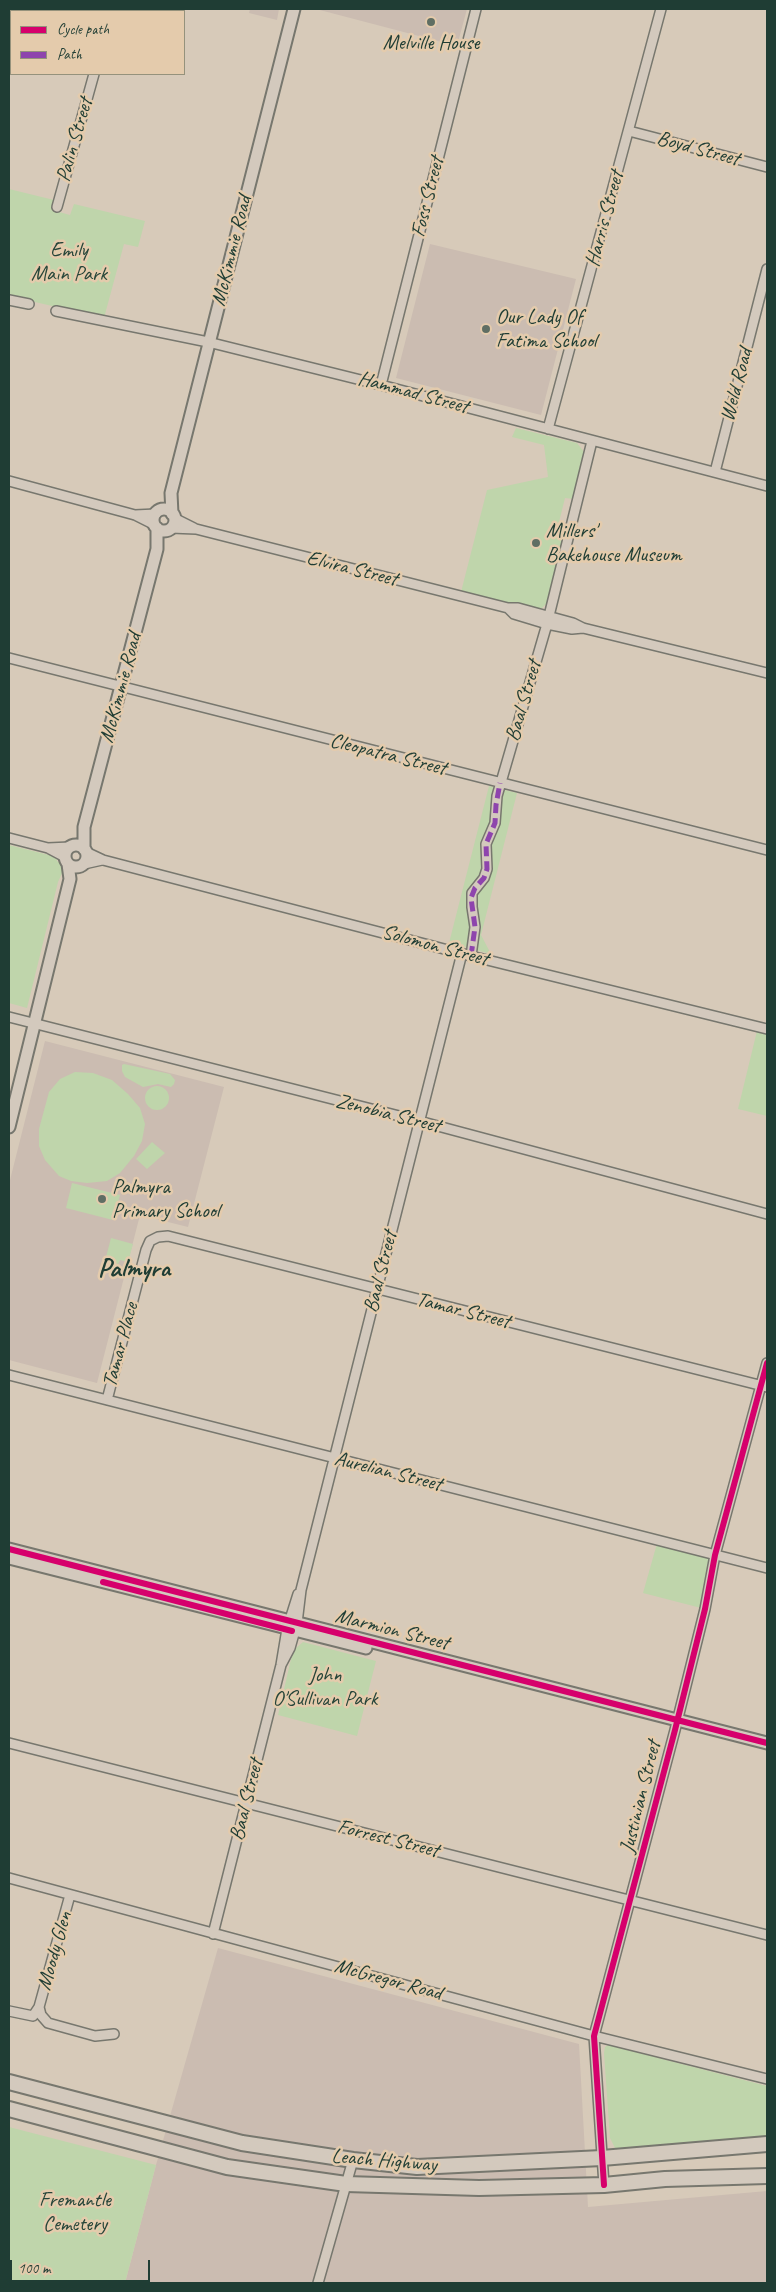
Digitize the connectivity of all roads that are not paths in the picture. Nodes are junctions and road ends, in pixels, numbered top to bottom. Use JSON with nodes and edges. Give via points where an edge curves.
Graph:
{"nodes":[{"id":1,"x":294,"y":9,"type":"edge"},
{"id":2,"x":476,"y":9,"type":"edge"},
{"id":3,"x":661,"y":9,"type":"edge"},
{"id":4,"x":94,"y":75,"type":"edge"},
{"id":5,"x":629,"y":131,"type":"junction"},
{"id":6,"x":767,"y":167,"type":"edge"},
{"id":7,"x":57,"y":207,"type":"dead end"},
{"id":8,"x":767,"y":269,"type":"edge"},
{"id":9,"x":9,"y":300,"type":"edge"},
{"id":10,"x":29,"y":304,"type":"dead end"},
{"id":11,"x":56,"y":311,"type":"dead end"},
{"id":12,"x":208,"y":342,"type":"junction"},
{"id":13,"x":381,"y":384,"type":"junction"},
{"id":14,"x":548,"y":429,"type":"junction"},
{"id":15,"x":592,"y":441,"type":"junction"},
{"id":16,"x":715,"y":472,"type":"junction"},
{"id":17,"x":9,"y":481,"type":"edge"},
{"id":18,"x":767,"y":486,"type":"edge"},
{"id":19,"x":165,"y":521,"type":"junction"},
{"id":20,"x":548,"y":620,"type":"junction"},
{"id":21,"x":9,"y":658,"type":"edge"},
{"id":22,"x":767,"y":673,"type":"edge"},
{"id":23,"x":121,"y":687,"type":"junction"},
{"id":24,"x":500,"y":783,"type":"junction"},
{"id":25,"x":9,"y":838,"type":"edge"},
{"id":26,"x":767,"y":850,"type":"edge"},
{"id":27,"x":76,"y":856,"type":"junction"},
{"id":28,"x":466,"y":955,"type":"junction"},
{"id":29,"x":9,"y":1017,"type":"edge"},
{"id":30,"x":35,"y":1024,"type":"junction"},
{"id":31,"x":767,"y":1029,"type":"edge"},
{"id":32,"x":419,"y":1121,"type":"junction"},
{"id":33,"x":9,"y":1127,"type":"edge"},
{"id":34,"x":767,"y":1214,"type":"edge"},
{"id":35,"x":158,"y":1237,"type":"joint"},
{"id":36,"x":377,"y":1289,"type":"junction"},
{"id":37,"x":767,"y":1363,"type":"edge"},
{"id":38,"x":9,"y":1375,"type":"edge"},
{"id":39,"x":764,"y":1387,"type":"edge"},
{"id":40,"x":107,"y":1400,"type":"junction"},
{"id":41,"x":334,"y":1458,"type":"junction"},
{"id":42,"x":9,"y":1549,"type":"edge"},
{"id":43,"x":715,"y":1555,"type":"junction"},
{"id":44,"x":9,"y":1558,"type":"edge"},
{"id":45,"x":767,"y":1568,"type":"edge"},
{"id":46,"x":292,"y":1626,"type":"junction"},
{"id":47,"x":676,"y":1723,"type":"junction"},
{"id":48,"x":9,"y":1743,"type":"edge"},
{"id":49,"x":767,"y":1743,"type":"edge"},
{"id":50,"x":767,"y":1750,"type":"edge"},
{"id":51,"x":247,"y":1803,"type":"junction"},
{"id":52,"x":9,"y":1878,"type":"edge"},
{"id":53,"x":70,"y":1895,"type":"junction"},
{"id":54,"x":631,"y":1900,"type":"junction"},
{"id":55,"x":213,"y":1934,"type":"junction"},
{"id":56,"x":767,"y":1934,"type":"edge"},
{"id":57,"x":39,"y":2007,"type":"junction"},
{"id":58,"x":9,"y":2012,"type":"edge"},
{"id":59,"x":114,"y":2034,"type":"dead end"},
{"id":60,"x":594,"y":2036,"type":"junction"},
{"id":61,"x":767,"y":2079,"type":"edge"},
{"id":62,"x":9,"y":2082,"type":"edge"},
{"id":63,"x":9,"y":2109,"type":"edge"},
{"id":64,"x":767,"y":2144,"type":"edge"},
{"id":65,"x":602,"y":2158,"type":"junction"},
{"id":66,"x":352,"y":2160,"type":"junction"},
{"id":67,"x":767,"y":2176,"type":"edge"},
{"id":68,"x":346,"y":2184,"type":"junction"},
{"id":69,"x":604,"y":2185,"type":"junction"},
{"id":70,"x":318,"y":2283,"type":"edge"}],
"edges":[{"from":1,"to":12,"type":"main road","name":"McKimmie Road"},
{"from":2,"to":13,"type":"street","name":"Foss Street"},
{"from":3,"to":5,"type":"street","name":"Harris Street"},
{"from":4,"to":7,"type":"street","name":"Palin Street"},
{"from":5,"to":6,"type":"street","name":"Boyd Street"},
{"from":5,"to":14,"type":"street","name":"Harris Street"},
{"from":8,"to":16,"type":"street","name":"Weld Road"},
{"from":9,"to":10,"type":"street"},
{"from":11,"to":12,"type":"street","name":"Hammad Street"},
{"from":12,"to":13,"type":"street","name":"Hammad Street"},
{"from":12,"to":19,"type":"main road","name":"McKimmie Road"},
{"from":13,"to":14,"type":"street","name":"Hammad Street"},
{"from":14,"to":15,"type":"street","name":"Hammad Street"},
{"from":15,"to":16,"type":"street","name":"Hammad Street"},
{"from":15,"to":20,"type":"street","name":"Baal Street"},
{"from":16,"to":18,"type":"street","name":"Hammad Street"},
{"from":17,"to":19,"type":"street","name":"Elvira Street"},
{"from":19,"to":20,"type":"street","name":"Elvira Street","via":[[508,608],[514,614]]},
{"from":19,"to":23,"type":"main road","name":"McKimmie Road"},
{"from":20,"to":22,"type":"street","name":"Elvira Street","via":[[572,629],[583,628]]},
{"from":20,"to":24,"type":"street","name":"Baal Street"},
{"from":21,"to":23,"type":"street","name":"Cleopatra Street"},
{"from":23,"to":24,"type":"street","name":"Cleopatra Street"},
{"from":23,"to":27,"type":"main road","name":"McKimmie Road"},
{"from":24,"to":26,"type":"street","name":"Cleopatra Street"},
{"from":24,"to":28,"type":"street","name":"Baal Street","via":[[495,823],[486,844],[487,869],[471,898],[475,928]]},
{"from":25,"to":27,"type":"street","name":"Solomon Street"},
{"from":27,"to":28,"type":"street","name":"Solomon Street","via":[[103,860]]},
{"from":27,"to":30,"type":"main road"},
{"from":28,"to":31,"type":"street","name":"Solomon Street"},
{"from":28,"to":32,"type":"street","name":"Baal Street"},
{"from":29,"to":30,"type":"street","name":"Zenobia Street"},
{"from":30,"to":32,"type":"street","name":"Zenobia Street"},
{"from":30,"to":33,"type":"main road"},
{"from":32,"to":34,"type":"street","name":"Zenobia Street"},
{"from":32,"to":36,"type":"street","name":"Baal Street"},
{"from":35,"to":36,"type":"street","name":"Tamar Street","via":[[168,1236]]},
{"from":35,"to":40,"type":"street","name":"Tamar Place","via":[[146,1250]]},
{"from":36,"to":39,"type":"street","name":"Tamar Street"},
{"from":36,"to":41,"type":"street","name":"Baal Street"},
{"from":37,"to":39,"type":"street","name":"Justinian Street"},
{"from":38,"to":40,"type":"street","name":"Aurelian Street"},
{"from":39,"to":43,"type":"street","name":"Justinian Street"},
{"from":40,"to":41,"type":"street","name":"Aurelian Street"},
{"from":41,"to":43,"type":"street","name":"Aurelian Street"},
{"from":41,"to":46,"type":"street","name":"Baal Street","via":[[301,1590],[295,1599]]},
{"from":42,"to":46,"type":"main road","name":"Marmion Street"},
{"from":43,"to":45,"type":"street","name":"Aurelian Street"},
{"from":43,"to":47,"type":"street","name":"Justinian Street","via":[[705,1610]]},
{"from":44,"to":46,"type":"main road","name":"Marmion Street"},
{"from":46,"to":47,"type":"main road","name":"Marmion Street"},
{"from":46,"to":51,"type":"street","name":"Baal Street","via":[[290,1648],[281,1665]]},
{"from":47,"to":49,"type":"main road","name":"Marmion Street"},
{"from":47,"to":50,"type":"main road","name":"Marmion Street"},
{"from":47,"to":54,"type":"street","name":"Justinian Street"},
{"from":48,"to":51,"type":"street","name":"Forrest Street"},
{"from":51,"to":54,"type":"street","name":"Forrest Street"},
{"from":51,"to":55,"type":"street","name":"Baal Street"},
{"from":52,"to":53,"type":"street","name":"McGregor Road"},
{"from":53,"to":55,"type":"street","name":"McGregor Road"},
{"from":53,"to":57,"type":"street","name":"Moody Glen"},
{"from":54,"to":56,"type":"street","name":"Forrest Street"},
{"from":54,"to":60,"type":"street","name":"Justinian Street"},
{"from":55,"to":60,"type":"street","name":"McGregor Road"},
{"from":57,"to":58,"type":"street","name":"Moody Glen","via":[[33,2016]]},
{"from":57,"to":59,"type":"street","name":"Moody Glen","via":[[48,2023],[95,2036]]},
{"from":60,"to":61,"type":"street","name":"McGregor Road"},
{"from":60,"to":65,"type":"street","name":"Justinian Street"},
{"from":62,"to":66,"type":"highway","name":"Leach Highway","via":[[242,2142]]},
{"from":63,"to":68,"type":"highway","name":"Leach Highway","via":[[227,2167]]},
{"from":64,"to":65,"type":"highway","name":"Leach Highway"},
{"from":65,"to":66,"type":"highway","name":"Leach Highway","via":[[417,2167]]},
{"from":65,"to":69,"type":"street","name":"Justinian Street"},
{"from":66,"to":68,"type":"street"},
{"from":67,"to":69,"type":"highway","name":"Leach Highway","via":[[665,2179]]},
{"from":68,"to":69,"type":"highway","name":"Leach Highway","via":[[479,2188]]},
{"from":68,"to":70,"type":"street"}]}
